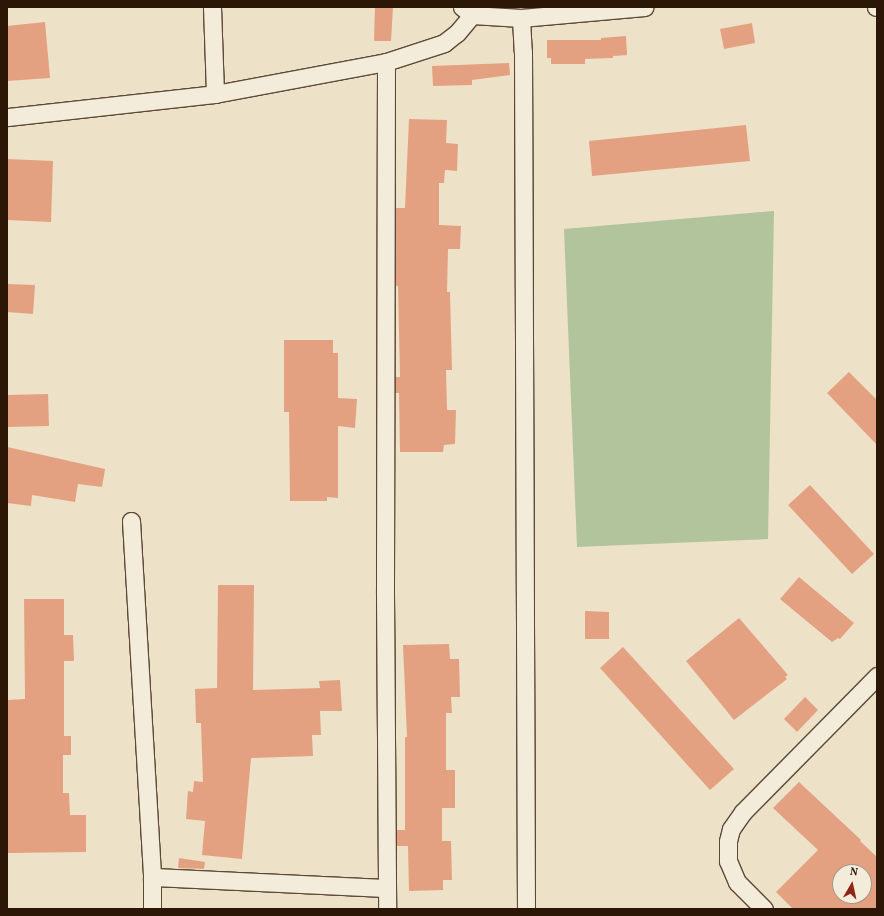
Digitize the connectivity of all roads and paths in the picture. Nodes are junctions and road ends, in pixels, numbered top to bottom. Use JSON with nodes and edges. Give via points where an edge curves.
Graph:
{"nodes":[{"id":1,"x":212,"y":7,"type":"edge"},
{"id":2,"x":645,"y":7,"type":"edge"},
{"id":3,"x":467,"y":11,"type":"edge"},
{"id":4,"x":521,"y":18,"type":"junction"},
{"id":5,"x":386,"y":62,"type":"junction"},
{"id":6,"x":215,"y":94,"type":"junction"},
{"id":7,"x":7,"y":117,"type":"edge"},
{"id":8,"x":131,"y":521,"type":"dead end"},
{"id":9,"x":876,"y":679,"type":"edge"},
{"id":10,"x":152,"y":877,"type":"junction"},
{"id":11,"x":387,"y":888,"type":"junction"},
{"id":12,"x":152,"y":909,"type":"edge"},
{"id":13,"x":387,"y":909,"type":"edge"},
{"id":14,"x":526,"y":909,"type":"edge"},
{"id":15,"x":764,"y":909,"type":"edge"}],
"edges":[{"from":1,"to":6,"type":"street"},
{"from":2,"to":4,"type":"street"},
{"from":3,"to":4,"type":"street"},
{"from":3,"to":5,"type":"street","via":[[457,33],[444,42]]},
{"from":4,"to":14,"type":"street"},
{"from":5,"to":6,"type":"street"},
{"from":5,"to":11,"type":"street"},
{"from":6,"to":7,"type":"street"},
{"from":8,"to":10,"type":"street"},
{"from":9,"to":15,"type":"street","via":[[743,812],[731,829],[728,861],[737,882]]},
{"from":10,"to":11,"type":"street"},
{"from":10,"to":12,"type":"street"},
{"from":11,"to":13,"type":"street"}]}
